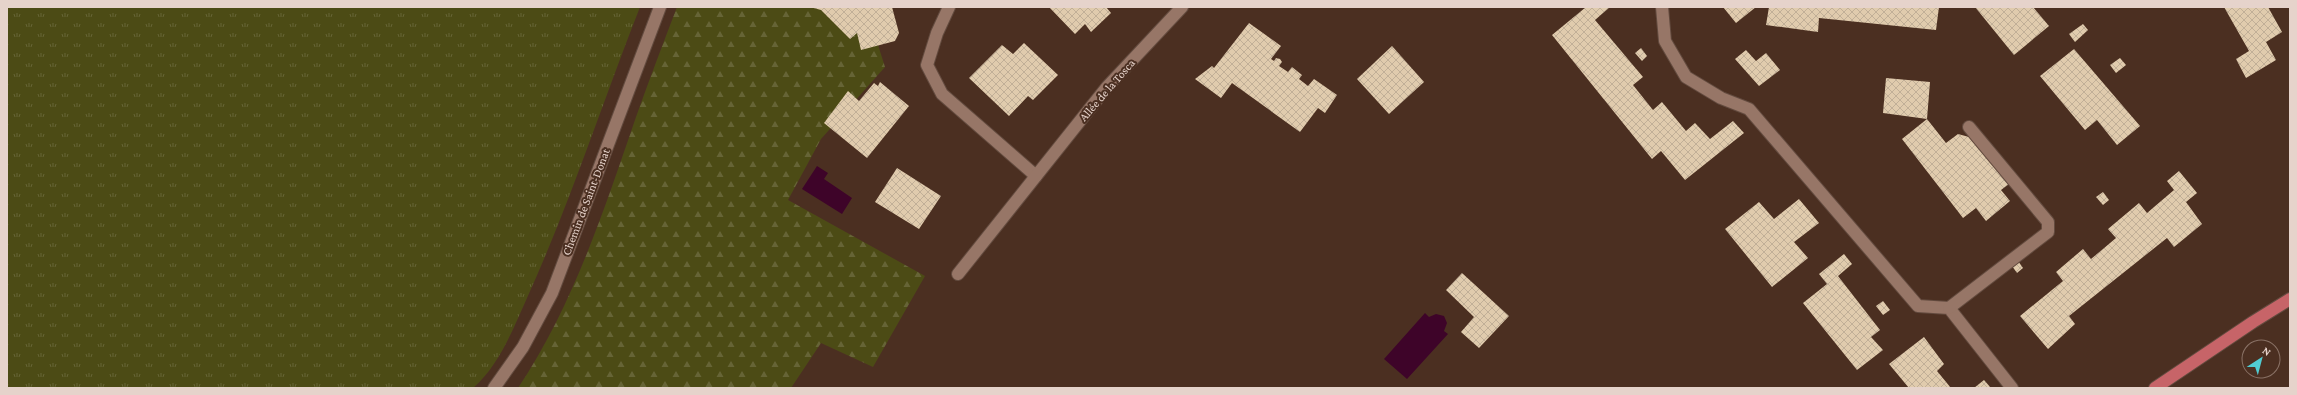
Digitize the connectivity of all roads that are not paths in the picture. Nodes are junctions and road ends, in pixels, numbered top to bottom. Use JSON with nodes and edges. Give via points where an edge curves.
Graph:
{"nodes":[{"id":1,"x":660,"y":7,"type":"edge"},
{"id":2,"x":949,"y":7,"type":"edge"},
{"id":3,"x":1182,"y":7,"type":"edge"},
{"id":4,"x":1662,"y":7,"type":"edge"},
{"id":5,"x":1969,"y":127,"type":"dead end"},
{"id":6,"x":1036,"y":176,"type":"junction"},
{"id":7,"x":958,"y":274,"type":"dead end"},
{"id":8,"x":2290,"y":299,"type":"edge"},
{"id":9,"x":1949,"y":308,"type":"junction"},
{"id":10,"x":494,"y":388,"type":"edge"},
{"id":11,"x":2012,"y":388,"type":"edge"},
{"id":12,"x":2155,"y":388,"type":"edge"}],
"edges":[{"from":1,"to":10,"type":"street","name":"Chemin de Saint-Donat","via":[[552,293],[523,347]]},
{"from":2,"to":6,"type":"street","via":[[937,33],[927,66],[942,94]]},
{"from":3,"to":6,"type":"street","name":"Allée de la Tosca","via":[[1107,87]]},
{"from":4,"to":9,"type":"street","via":[[1665,41],[1686,77],[1721,98],[1749,109],[1918,306]]},
{"from":5,"to":9,"type":"street","via":[[2048,222],[2048,232]]},
{"from":6,"to":7,"type":"street","name":"Allée de la Tosca"},
{"from":8,"to":12,"type":"main road"},
{"from":9,"to":11,"type":"street"}]}
